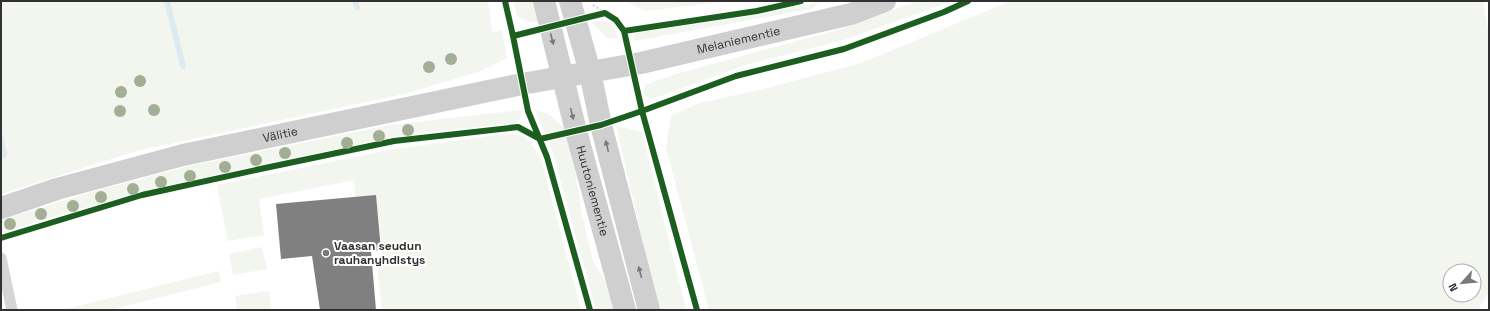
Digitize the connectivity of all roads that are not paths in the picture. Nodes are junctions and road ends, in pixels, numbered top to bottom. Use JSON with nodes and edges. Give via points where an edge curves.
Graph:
{"nodes":[{"id":1,"x":544,"y":1,"type":"edge"},
{"id":2,"x":885,"y":1,"type":"edge"},
{"id":3,"x":579,"y":8,"type":"edge"},
{"id":4,"x":850,"y":8,"type":"edge"},
{"id":5,"x":590,"y":72,"type":"junction"},
{"id":6,"x":562,"y":76,"type":"junction"},
{"id":7,"x":1,"y":208,"type":"edge"},
{"id":8,"x":1,"y":258,"type":"edge"},
{"id":9,"x":12,"y":310,"type":"edge"},
{"id":10,"x":625,"y":310,"type":"edge"},
{"id":11,"x":649,"y":310,"type":"edge"}],
"edges":[{"from":1,"to":6,"type":"main road","name":"Huutoniementie","one_way":true},
{"from":2,"to":4,"type":"main road","name":"Melaniementie"},
{"from":3,"to":5,"type":"main road","name":"Huutoniementie"},
{"from":4,"to":5,"type":"main road","name":"Melaniementie","via":[[641,64]]},
{"from":5,"to":6,"type":"main road","name":"Melaniementie"},
{"from":11,"to":5,"type":"main road","name":"Huutoniementie","one_way":true},
{"from":6,"to":7,"type":"main road","name":"Välitie","via":[[183,155],[57,189]]},
{"from":6,"to":10,"type":"main road","name":"Huutoniementie","one_way":true},
{"from":8,"to":9,"type":"lane"}]}
